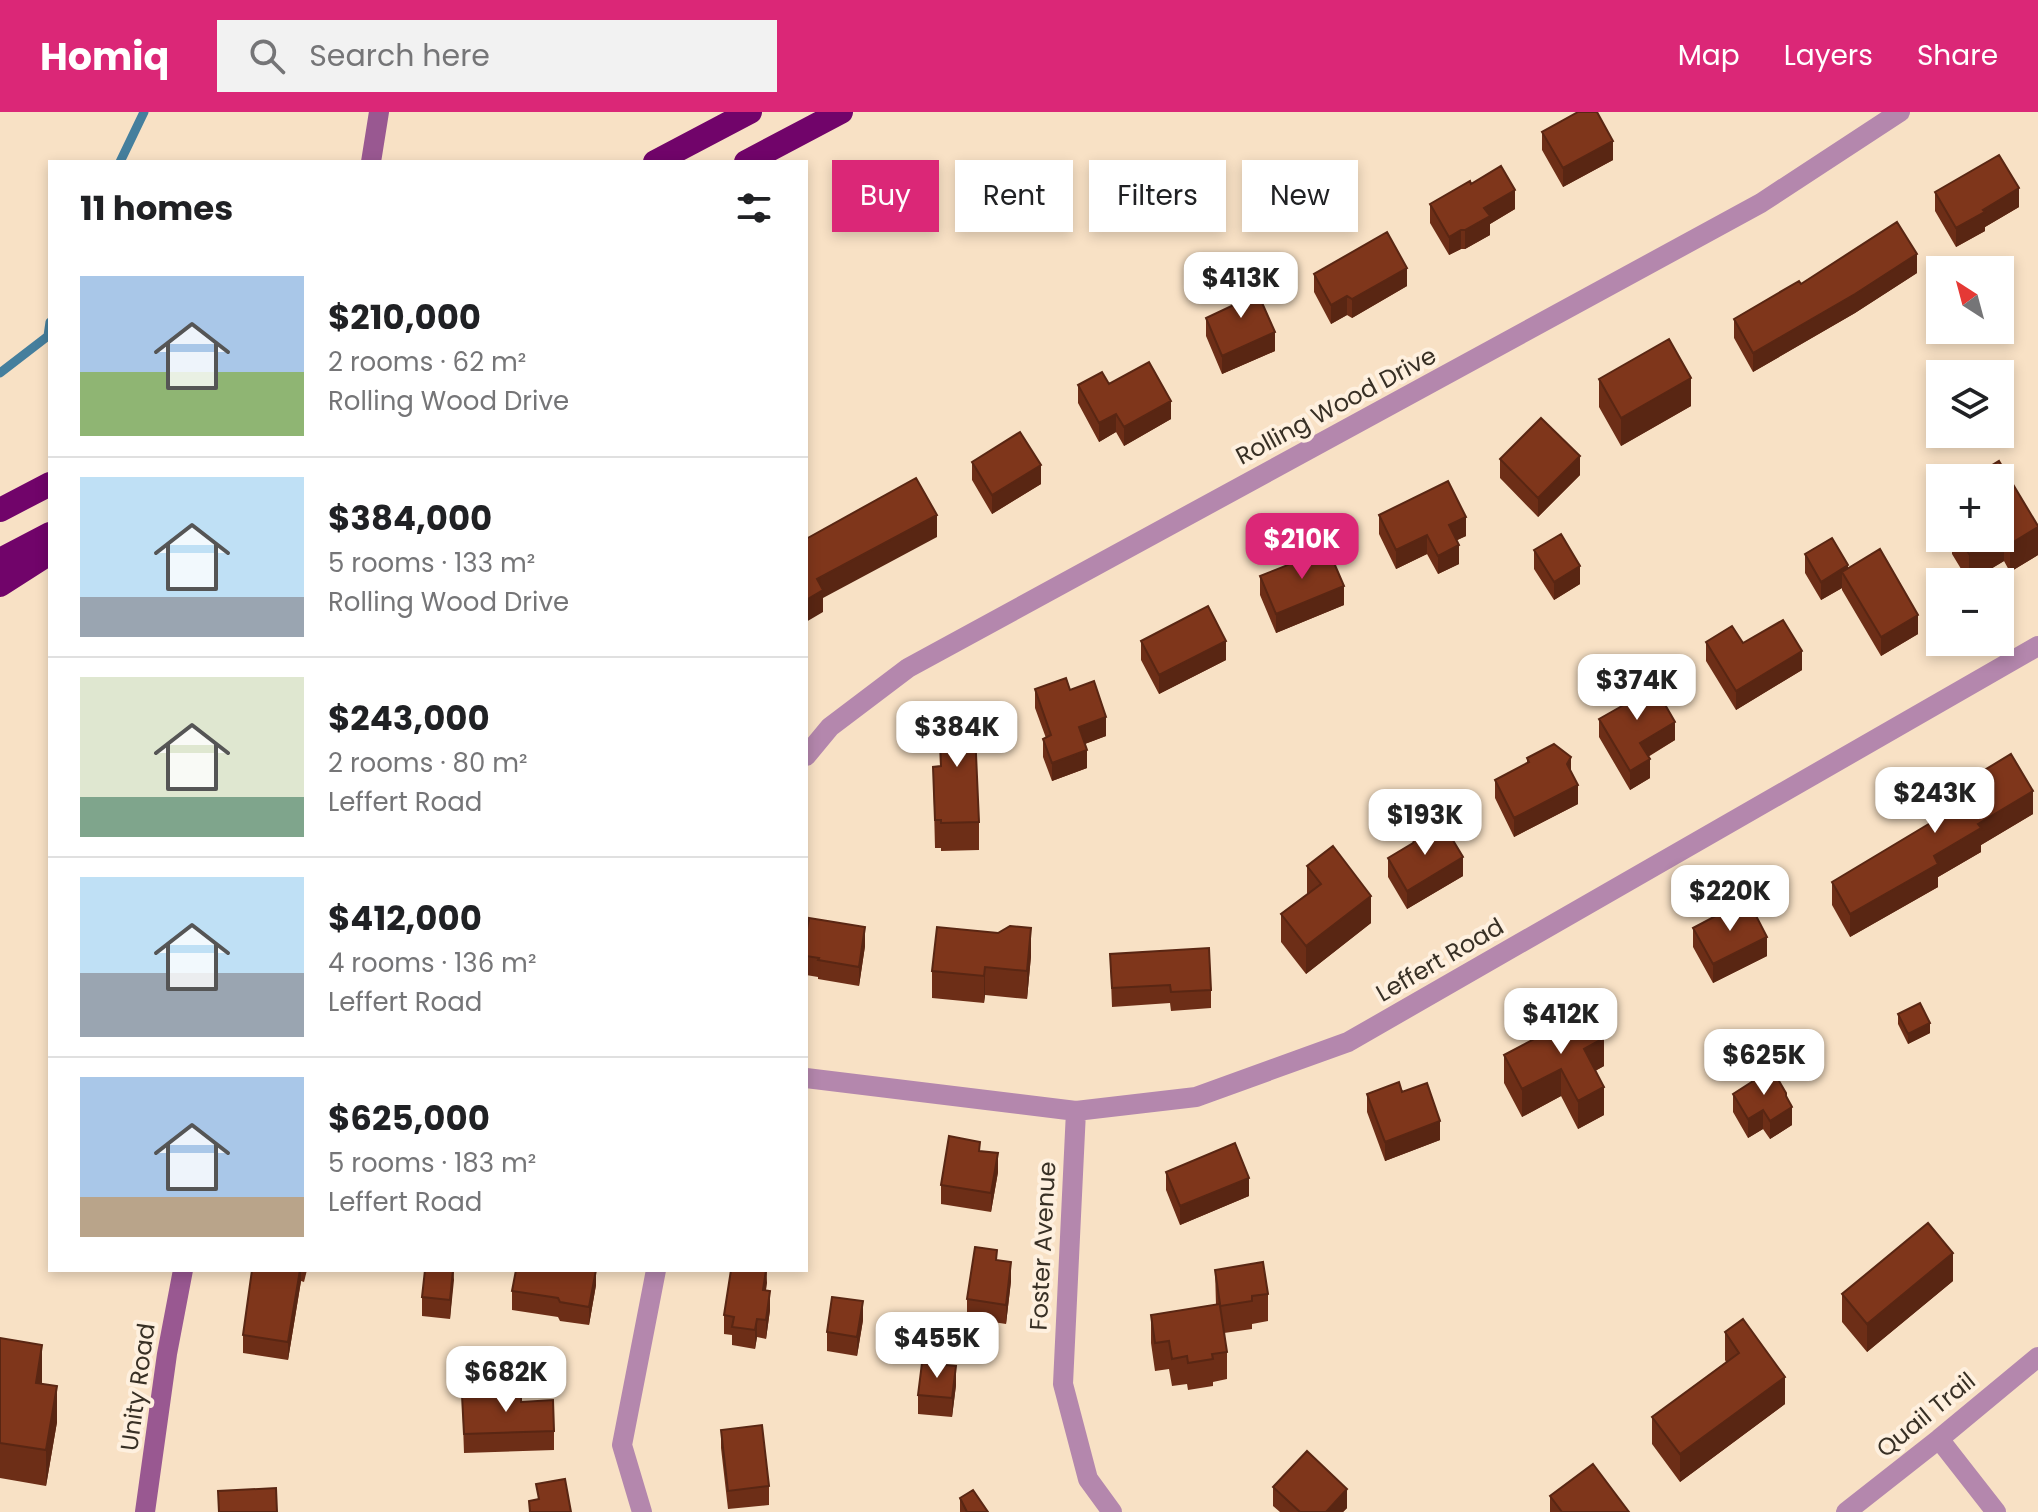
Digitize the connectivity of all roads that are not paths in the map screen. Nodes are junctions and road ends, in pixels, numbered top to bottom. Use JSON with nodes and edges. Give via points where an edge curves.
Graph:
{"nodes":[{"id":1,"x":379,"y":112,"type":"edge"},
{"id":2,"x":750,"y":112,"type":"edge"},
{"id":3,"x":841,"y":112,"type":"edge"},
{"id":4,"x":1900,"y":112,"type":"edge"},
{"id":5,"x":371,"y":160,"type":"edge"},
{"id":6,"x":659,"y":160,"type":"edge"},
{"id":7,"x":750,"y":160,"type":"edge"},
{"id":8,"x":48,"y":485,"type":"edge"},
{"id":9,"x":0,"y":510,"type":"edge"},
{"id":10,"x":48,"y":535,"type":"edge"},
{"id":11,"x":48,"y":554,"type":"edge"},
{"id":12,"x":0,"y":560,"type":"edge"},
{"id":13,"x":0,"y":585,"type":"edge"},
{"id":14,"x":2038,"y":646,"type":"edge"},
{"id":15,"x":808,"y":754,"type":"edge"},
{"id":16,"x":808,"y":1078,"type":"edge"},
{"id":17,"x":1076,"y":1111,"type":"junction"},
{"id":18,"x":183,"y":1272,"type":"edge"},
{"id":19,"x":656,"y":1272,"type":"edge"},
{"id":20,"x":2038,"y":1357,"type":"edge"},
{"id":21,"x":1939,"y":1439,"type":"junction"},
{"id":22,"x":145,"y":1512,"type":"edge"},
{"id":23,"x":642,"y":1512,"type":"edge"},
{"id":24,"x":1112,"y":1512,"type":"edge"},
{"id":25,"x":1846,"y":1512,"type":"edge"},
{"id":26,"x":1996,"y":1512,"type":"edge"}],
"edges":[{"from":1,"to":5,"type":"main road"},
{"from":2,"to":6,"type":"highway"},
{"from":3,"to":7,"type":"highway"},
{"from":4,"to":15,"type":"street","name":"Rolling Wood Drive","via":[[1761,203],[908,668],[830,727]]},
{"from":8,"to":9,"type":"highway"},
{"from":10,"to":12,"type":"highway"},
{"from":11,"to":13,"type":"highway"},
{"from":14,"to":17,"type":"street","name":"Leffert Road","via":[[1348,1042],[1196,1097]]},
{"from":16,"to":17,"type":"street","name":"Leffert Road"},
{"from":17,"to":24,"type":"street","name":"Foster Avenue","via":[[1063,1384],[1088,1479]]},
{"from":18,"to":22,"type":"main road","name":"Unity Road"},
{"from":19,"to":23,"type":"street","via":[[622,1445]]},
{"from":20,"to":21,"type":"street","name":"Quail Trail"},
{"from":21,"to":25,"type":"street","name":"Quail Trail"},
{"from":21,"to":26,"type":"street"}]}
